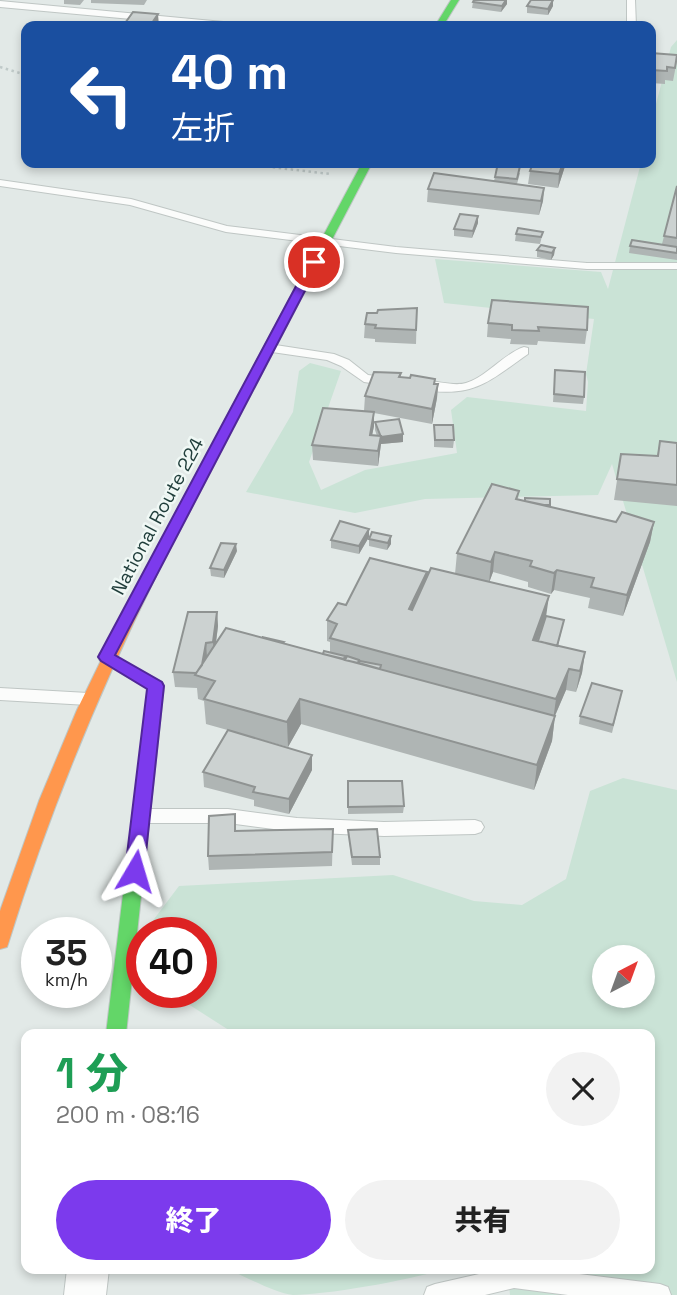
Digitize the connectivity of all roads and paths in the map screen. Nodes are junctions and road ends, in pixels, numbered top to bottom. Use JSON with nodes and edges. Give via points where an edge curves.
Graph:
{"nodes":[{"id":1,"x":454,"y":0,"type":"edge"},
{"id":2,"x":631,"y":0,"type":"edge"},
{"id":3,"x":0,"y":4,"type":"edge"},
{"id":4,"x":181,"y":21,"type":"edge"},
{"id":5,"x":442,"y":21,"type":"edge"},
{"id":6,"x":632,"y":21,"type":"edge"},
{"id":7,"x":0,"y":67,"type":"edge"},
{"id":8,"x":21,"y":73,"type":"edge"},
{"id":9,"x":278,"y":168,"type":"edge"},
{"id":10,"x":364,"y":168,"type":"edge"},
{"id":11,"x":359,"y":178,"type":"junction"},
{"id":12,"x":0,"y":183,"type":"edge"},
{"id":13,"x":325,"y":241,"type":"junction"},
{"id":14,"x":677,"y":266,"type":"edge"},
{"id":15,"x":269,"y":348,"type":"junction"},
{"id":16,"x":524,"y":351,"type":"dead end"},
{"id":17,"x":106,"y":657,"type":"junction"},
{"id":18,"x":0,"y":694,"type":"edge"},
{"id":19,"x":88,"y":699,"type":"junction"},
{"id":20,"x":141,"y":816,"type":"junction"},
{"id":21,"x":475,"y":827,"type":"dead end"},
{"id":22,"x":0,"y":941,"type":"edge"},
{"id":23,"x":117,"y":1029,"type":"edge"},
{"id":24,"x":87,"y":1274,"type":"edge"},
{"id":25,"x":85,"y":1295,"type":"edge"},
{"id":26,"x":435,"y":1295,"type":"edge"},
{"id":27,"x":660,"y":1295,"type":"edge"}],
"edges":[{"from":1,"to":5,"type":"main road"},
{"from":2,"to":6,"type":"lane"},
{"from":3,"to":4,"type":"lane"},
{"from":7,"to":8,"type":"path"},
{"from":9,"to":11,"type":"path"},
{"from":10,"to":11,"type":"main road","name":"National Route 224"},
{"from":11,"to":13,"type":"main road","name":"National Route 224"},
{"from":12,"to":13,"type":"lane","via":[[131,202],[226,229]]},
{"from":13,"to":14,"type":"lane","via":[[575,265]]},
{"from":13,"to":15,"type":"main road","name":"National Route 224"},
{"from":15,"to":16,"type":"lane","via":[[330,357],[365,378],[451,389],[481,381]]},
{"from":15,"to":17,"type":"main road","name":"National Route 224"},
{"from":17,"to":19,"type":"main road","name":"National Route 224"},
{"from":17,"to":20,"type":"main road","via":[[156,686]]},
{"from":18,"to":19,"type":"lane"},
{"from":19,"to":22,"type":"main road","name":"National Route 224","via":[[16,881]]},
{"from":20,"to":21,"type":"lane","via":[[228,816],[384,829]]},
{"from":20,"to":23,"type":"main road"},
{"from":24,"to":25,"type":"street"},
{"from":26,"to":27,"type":"lane","via":[[513,1277]]}]}
